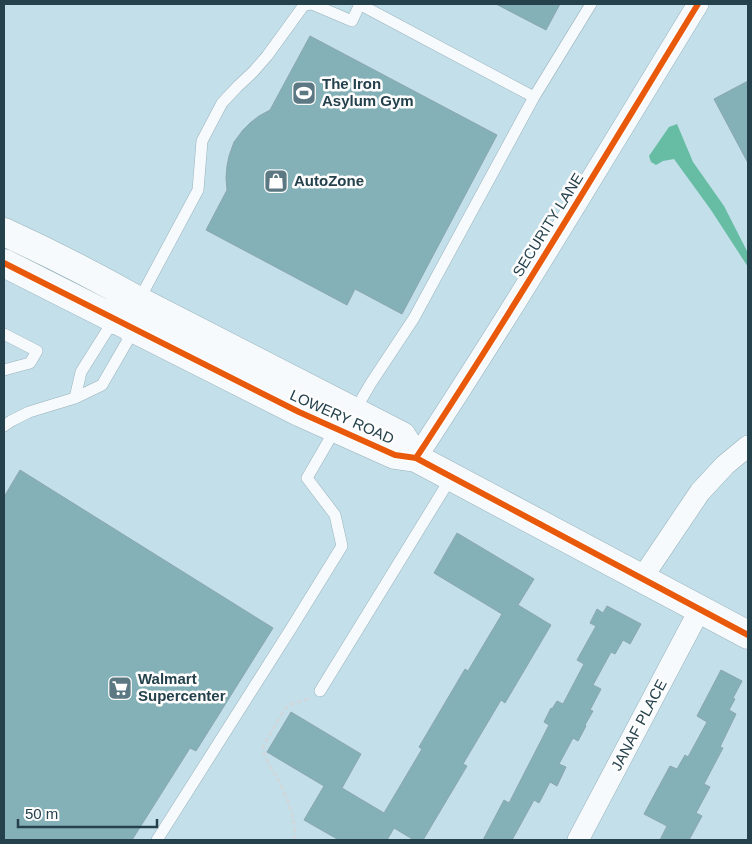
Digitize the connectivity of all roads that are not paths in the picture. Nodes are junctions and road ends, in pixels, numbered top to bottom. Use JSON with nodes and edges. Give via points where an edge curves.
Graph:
{"nodes":[{"id":1,"x":311,"y":4,"type":"edge"},
{"id":2,"x":359,"y":4,"type":"edge"},
{"id":3,"x":591,"y":4,"type":"edge"},
{"id":4,"x":698,"y":4,"type":"edge"},
{"id":5,"x":534,"y":97,"type":"junction"},
{"id":6,"x":4,"y":232,"type":"edge"},
{"id":7,"x":4,"y":263,"type":"edge"},
{"id":8,"x":130,"y":315,"type":"junction"},
{"id":9,"x":4,"y":334,"type":"edge"},
{"id":10,"x":4,"y":370,"type":"edge"},
{"id":11,"x":75,"y":398,"type":"junction"},
{"id":12,"x":345,"y":420,"type":"junction"},
{"id":13,"x":4,"y":426,"type":"edge"},
{"id":14,"x":748,"y":446,"type":"edge"},
{"id":15,"x":416,"y":458,"type":"junction"},
{"id":16,"x":452,"y":476,"type":"junction"},
{"id":17,"x":642,"y":578,"type":"junction"},
{"id":18,"x":700,"y":609,"type":"junction"},
{"id":19,"x":748,"y":635,"type":"edge"},
{"id":20,"x":320,"y":691,"type":"road end"},
{"id":21,"x":157,"y":840,"type":"edge"},
{"id":22,"x":578,"y":840,"type":"edge"}],
"edges":[{"from":1,"to":2,"type":"lane","via":[[352,21]]},
{"from":1,"to":8,"type":"lane","via":[[304,5],[258,67],[222,103],[202,141],[198,190]]},
{"from":2,"to":5,"type":"lane"},
{"from":3,"to":5,"type":"lane"},
{"from":4,"to":15,"type":"street","name":"SECURITY LANE"},
{"from":5,"to":12,"type":"lane","via":[[414,318]]},
{"from":6,"to":8,"type":"street","name":"LOWERY ROAD","via":[[110,284]]},
{"from":7,"to":8,"type":"street","name":"LOWERY ROAD"},
{"from":8,"to":11,"type":"lane","via":[[108,329],[81,372]]},
{"from":8,"to":11,"type":"lane","via":[[128,340],[102,385]]},
{"from":8,"to":12,"type":"street","name":"LOWERY ROAD"},
{"from":9,"to":10,"type":"lane","via":[[36,351],[30,363]]},
{"from":11,"to":13,"type":"lane","via":[[29,412]]},
{"from":12,"to":15,"type":"street","name":"LOWERY ROAD","via":[[402,436]]},
{"from":12,"to":21,"type":"lane","via":[[307,478],[335,515],[342,546]]},
{"from":14,"to":17,"type":"street","via":[[700,492]]},
{"from":15,"to":16,"type":"street"},
{"from":16,"to":17,"type":"street"},
{"from":16,"to":20,"type":"lane"},
{"from":17,"to":18,"type":"street"},
{"from":18,"to":19,"type":"street"},
{"from":18,"to":22,"type":"street","name":"JANAF PLACE"}]}
